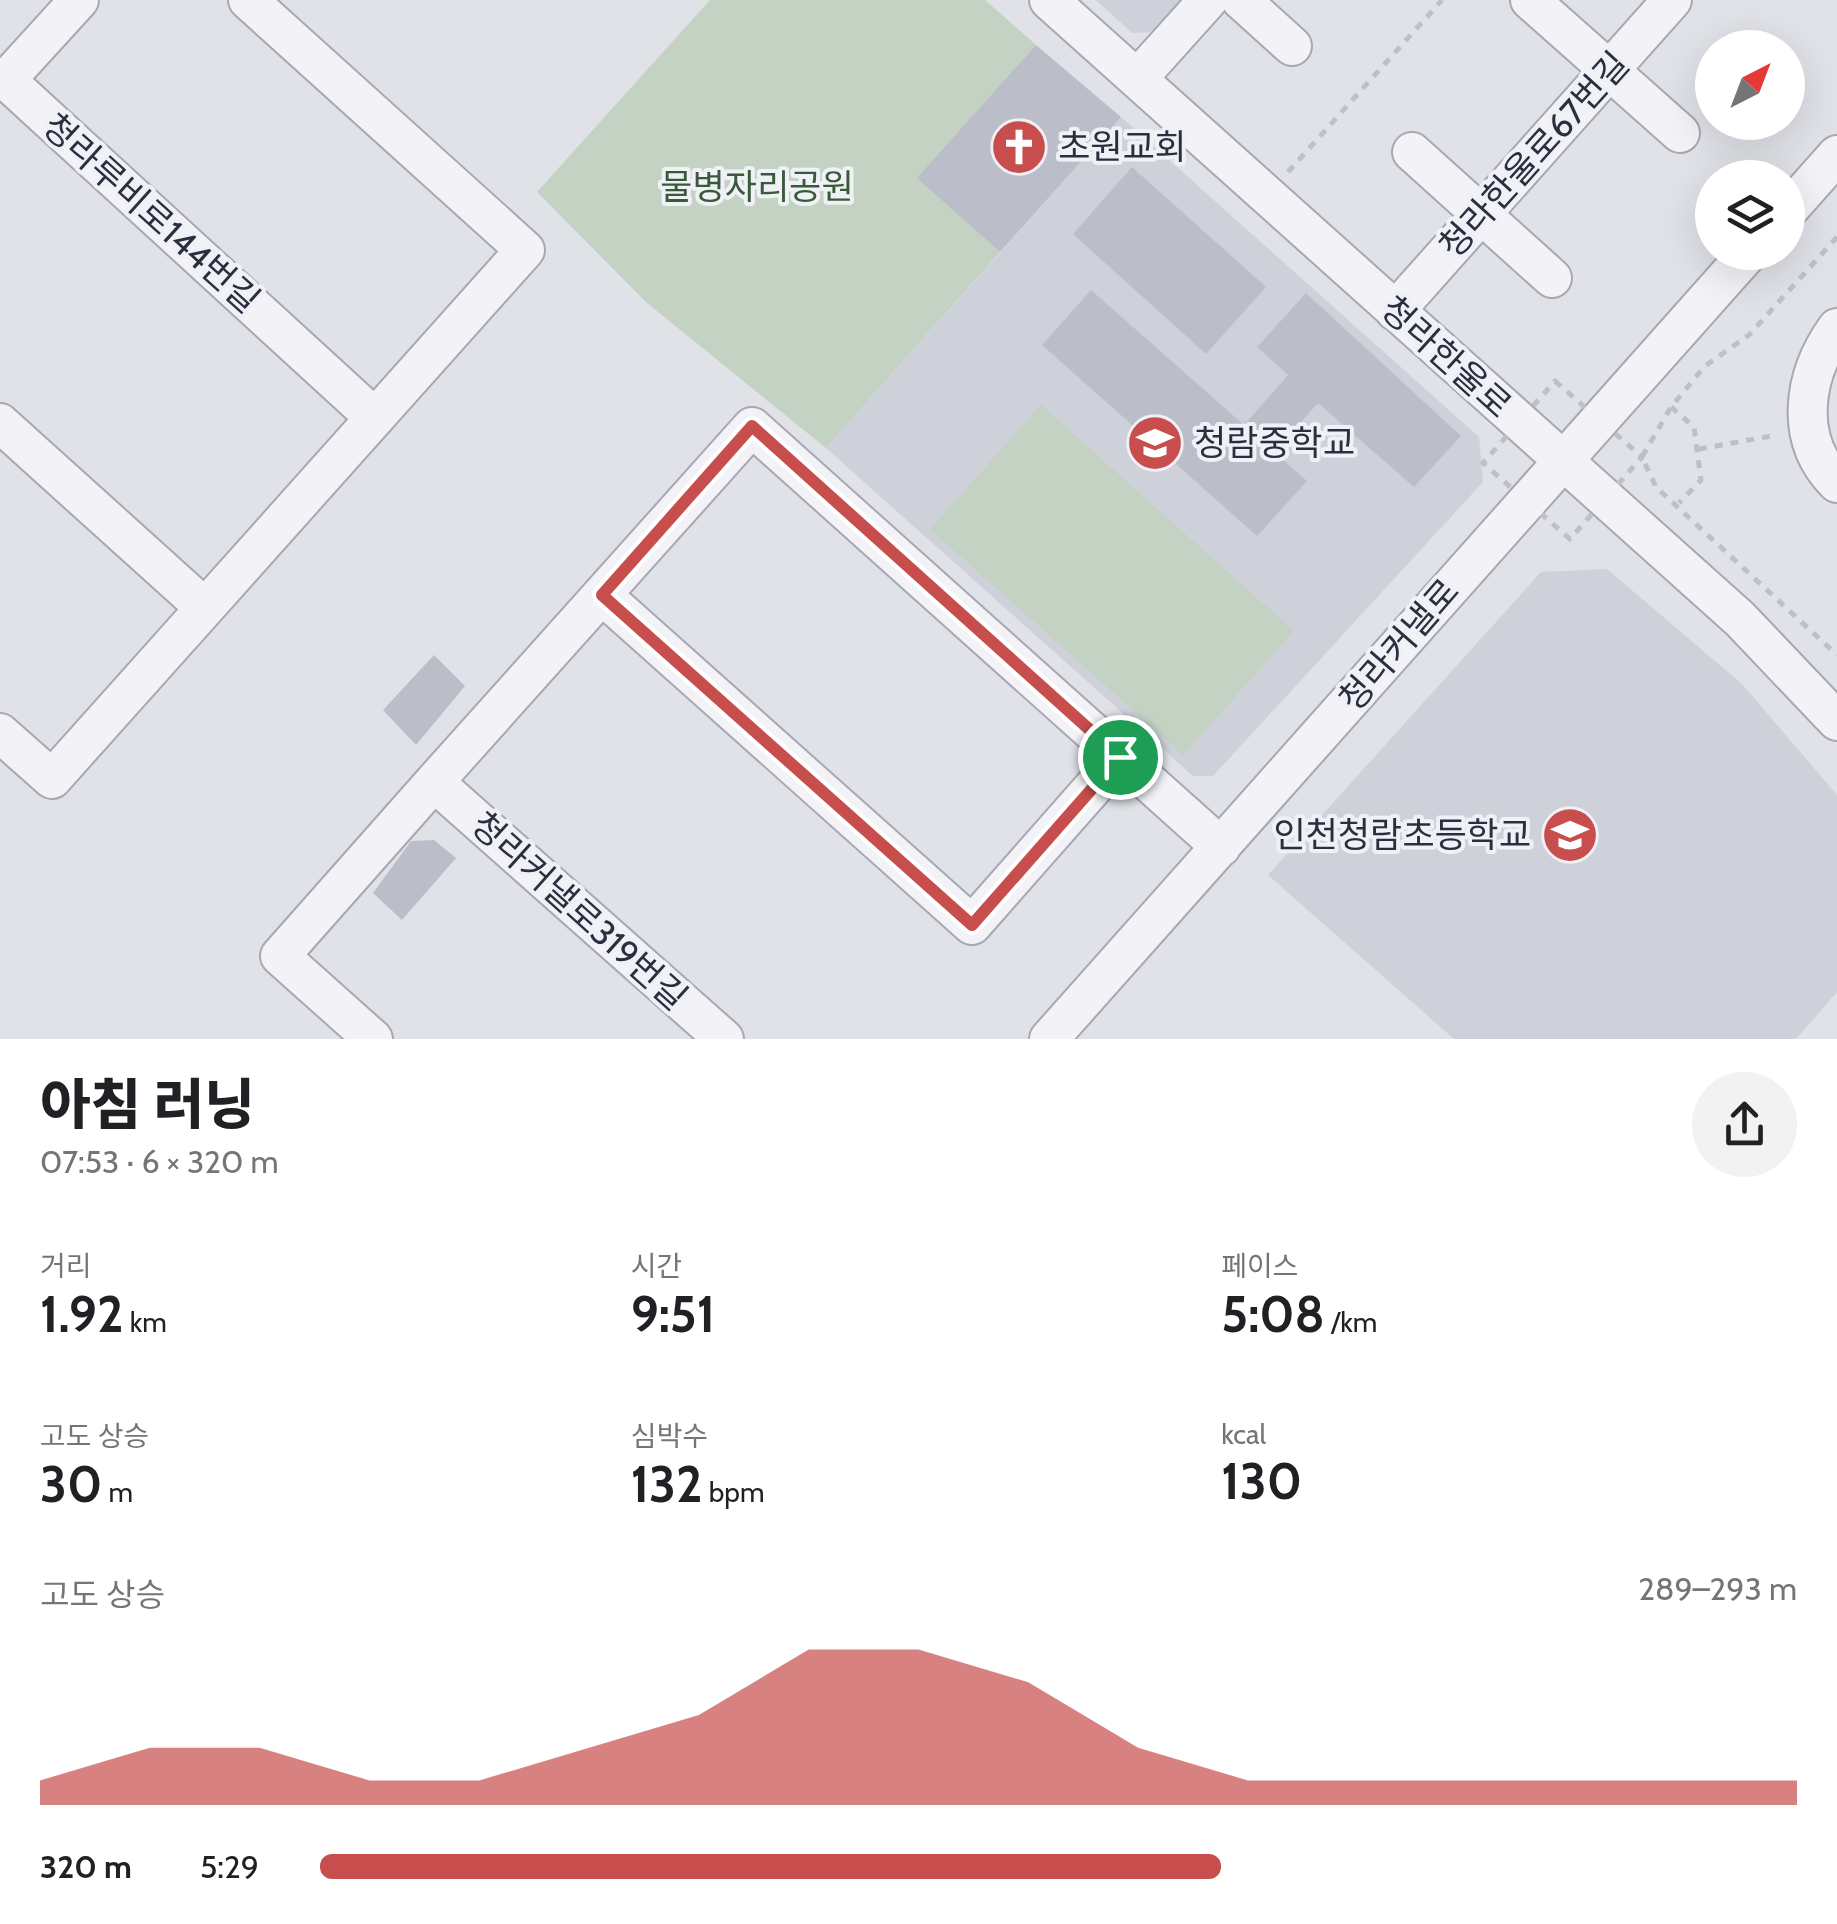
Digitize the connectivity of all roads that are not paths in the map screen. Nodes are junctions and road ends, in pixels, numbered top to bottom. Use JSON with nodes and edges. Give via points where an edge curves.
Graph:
{"nodes":[{"id":1,"x":79,"y":0,"type":"edge"},
{"id":2,"x":248,"y":0,"type":"edge"},
{"id":3,"x":1049,"y":0,"type":"edge"},
{"id":4,"x":1208,"y":0,"type":"edge"},
{"id":5,"x":1241,"y":0,"type":"edge"},
{"id":6,"x":1530,"y":0,"type":"edge"},
{"id":7,"x":1672,"y":0,"type":"edge"},
{"id":8,"x":1292,"y":46,"type":"dead end"},
{"id":9,"x":1610,"y":70,"type":"junction"},
{"id":10,"x":1138,"y":80,"type":"junction"},
{"id":11,"x":1680,"y":133,"type":"dead end"},
{"id":12,"x":1412,"y":152,"type":"dead end"},
{"id":13,"x":1837,"y":155,"type":"edge"},
{"id":14,"x":1805,"y":191,"type":"edge"},
{"id":15,"x":1481,"y":214,"type":"junction"},
{"id":16,"x":1733,"y":270,"type":"edge"},
{"id":17,"x":1552,"y":278,"type":"dead end"},
{"id":18,"x":1395,"y":311,"type":"junction"},
{"id":19,"x":1837,"y":328,"type":"edge"},
{"id":20,"x":375,"y":418,"type":"junction"},
{"id":21,"x":0,"y":423,"type":"edge"},
{"id":22,"x":1561,"y":460,"type":"junction"},
{"id":23,"x":1837,"y":483,"type":"edge"},
{"id":24,"x":602,"y":595,"type":"junction"},
{"id":25,"x":205,"y":608,"type":"junction"},
{"id":26,"x":1837,"y":721,"type":"edge"},
{"id":27,"x":0,"y":733,"type":"edge"},
{"id":28,"x":1120,"y":757,"type":"junction"},
{"id":29,"x":434,"y":782,"type":"junction"},
{"id":30,"x":1221,"y":847,"type":"junction"},
{"id":31,"x":373,"y":1039,"type":"edge"},
{"id":32,"x":724,"y":1039,"type":"edge"},
{"id":33,"x":1050,"y":1039,"type":"edge"}],
"edges":[{"from":1,"to":20,"type":"street","name":"청라루비로144번길","via":[[6,80]]},
{"from":2,"to":20,"type":"street","via":[[525,250]]},
{"from":3,"to":10,"type":"street","name":"청라한울로"},
{"from":4,"to":10,"type":"street"},
{"from":5,"to":8,"type":"street"},
{"from":6,"to":9,"type":"street"},
{"from":7,"to":9,"type":"street","name":"청라한울로67번길"},
{"from":9,"to":11,"type":"street"},
{"from":9,"to":15,"type":"street","name":"청라한울로67번길"},
{"from":10,"to":18,"type":"street","name":"청라한울로"},
{"from":12,"to":15,"type":"street"},
{"from":13,"to":14,"type":"street"},
{"from":15,"to":17,"type":"street"},
{"from":15,"to":18,"type":"street","name":"청라한울로67번길"},
{"from":16,"to":22,"type":"street","name":"청라커낼로"},
{"from":18,"to":22,"type":"street","name":"청라한울로"},
{"from":19,"to":23,"type":"street","via":[[1808,390],[1809,430],[1820,462]]},
{"from":20,"to":25,"type":"street"},
{"from":21,"to":25,"type":"street"},
{"from":22,"to":26,"type":"street","name":"청라한울로","via":[[1740,619]]},
{"from":22,"to":30,"type":"street","name":"청라커낼로"},
{"from":24,"to":28,"type":"street","via":[[972,925]]},
{"from":24,"to":28,"type":"street","via":[[752,426]]},
{"from":24,"to":29,"type":"street"},
{"from":25,"to":27,"type":"street","via":[[52,780]]},
{"from":28,"to":30,"type":"street"},
{"from":29,"to":31,"type":"street","via":[[280,956]]},
{"from":29,"to":32,"type":"street","name":"청라커낼로319번길"},
{"from":30,"to":33,"type":"street","name":"청라커낼로"}]}
